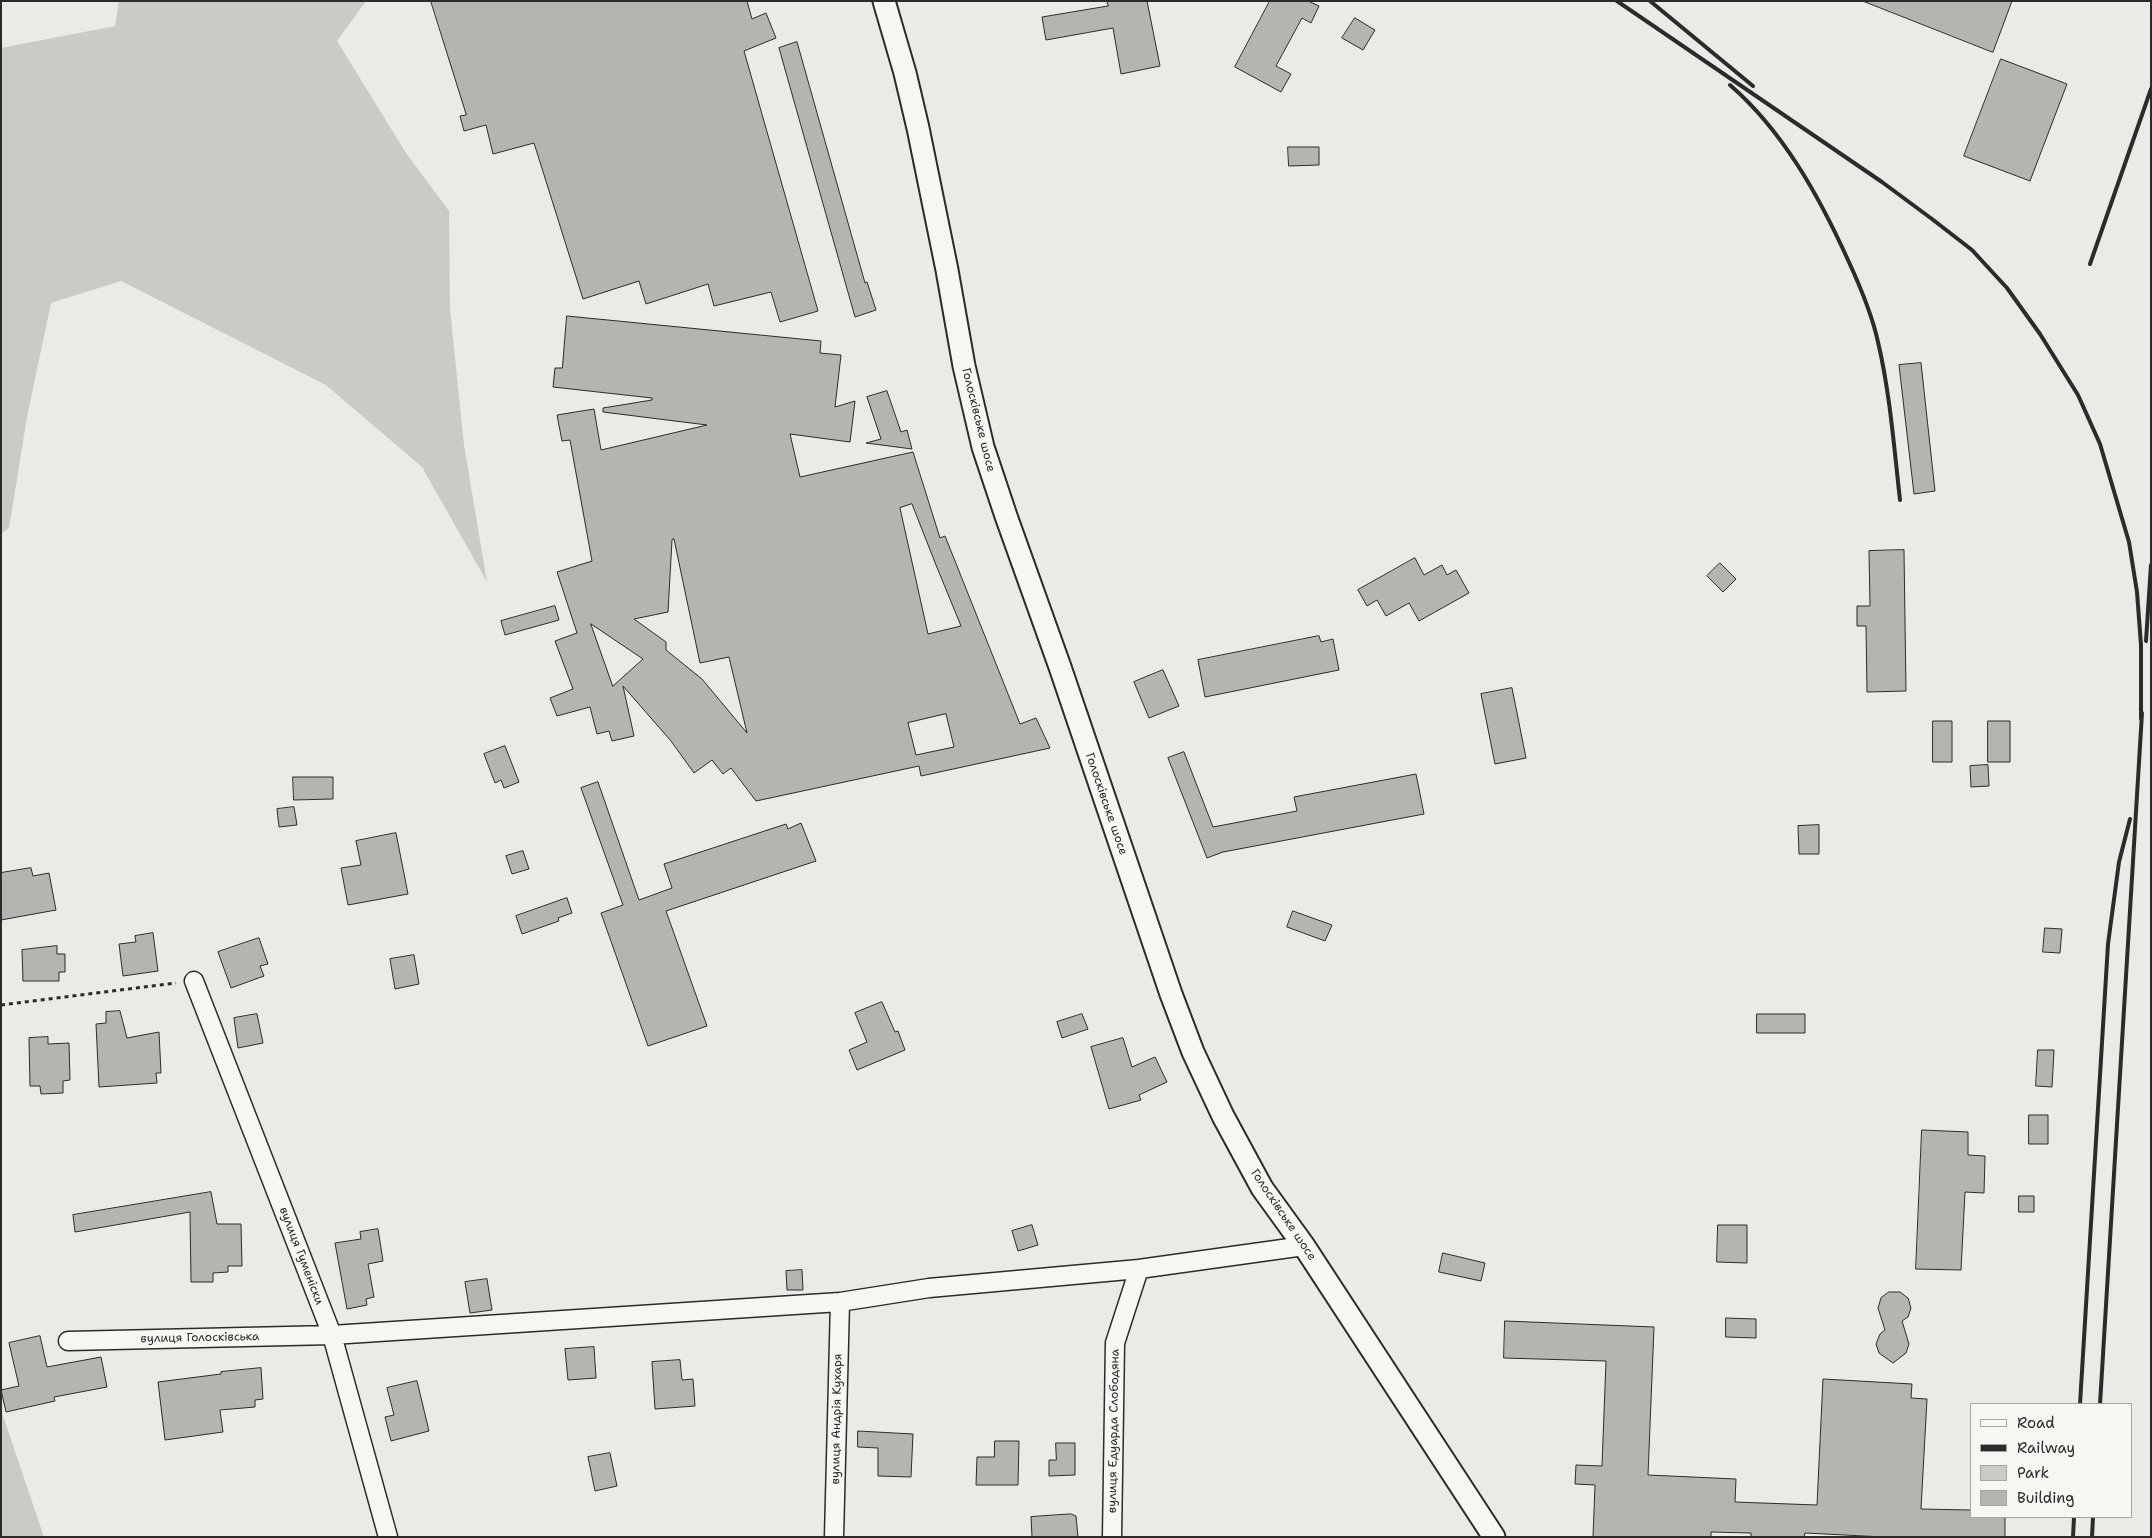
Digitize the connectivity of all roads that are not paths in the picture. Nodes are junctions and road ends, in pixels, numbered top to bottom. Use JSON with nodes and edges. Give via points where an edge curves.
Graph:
{"nodes":[{"id":1,"x":884,"y":1,"type":"edge"},
{"id":2,"x":194,"y":981,"type":"road end"},
{"id":3,"x":1304,"y":1246,"type":"junction"},
{"id":4,"x":1139,"y":1269,"type":"junction"},
{"id":5,"x":840,"y":1302,"type":"junction"},
{"id":6,"x":332,"y":1334,"type":"junction"},
{"id":7,"x":68,"y":1341,"type":"dead end"},
{"id":8,"x":388,"y":1537,"type":"edge"},
{"id":9,"x":834,"y":1537,"type":"edge"},
{"id":10,"x":1112,"y":1537,"type":"edge"},
{"id":11,"x":1494,"y":1537,"type":"edge"}],
"edges":[{"from":1,"to":3,"type":"street","name":"Голосківське шосе","via":[[918,128],[983,447],[1006,516],[1193,1052],[1262,1188]]},
{"from":2,"to":6,"type":"street","name":"вулиця Гуменіски"},
{"from":3,"to":4,"type":"street","name":"вулиця Голосківська"},
{"from":3,"to":11,"type":"street","name":"Голосківське шосе"},
{"from":4,"to":5,"type":"street","name":"вулиця Голосківська","via":[[929,1288]]},
{"from":4,"to":10,"type":"street","name":"вулиця Едуарда Слободяна","via":[[1115,1343]]},
{"from":5,"to":6,"type":"street","name":"вулиця Голосківська"},
{"from":5,"to":9,"type":"street","name":"вулиця Андрія Кухаря"},
{"from":6,"to":7,"type":"street","name":"вулиця Голосківська"},
{"from":6,"to":8,"type":"street","name":"вулиця Гуменіски"}]}
